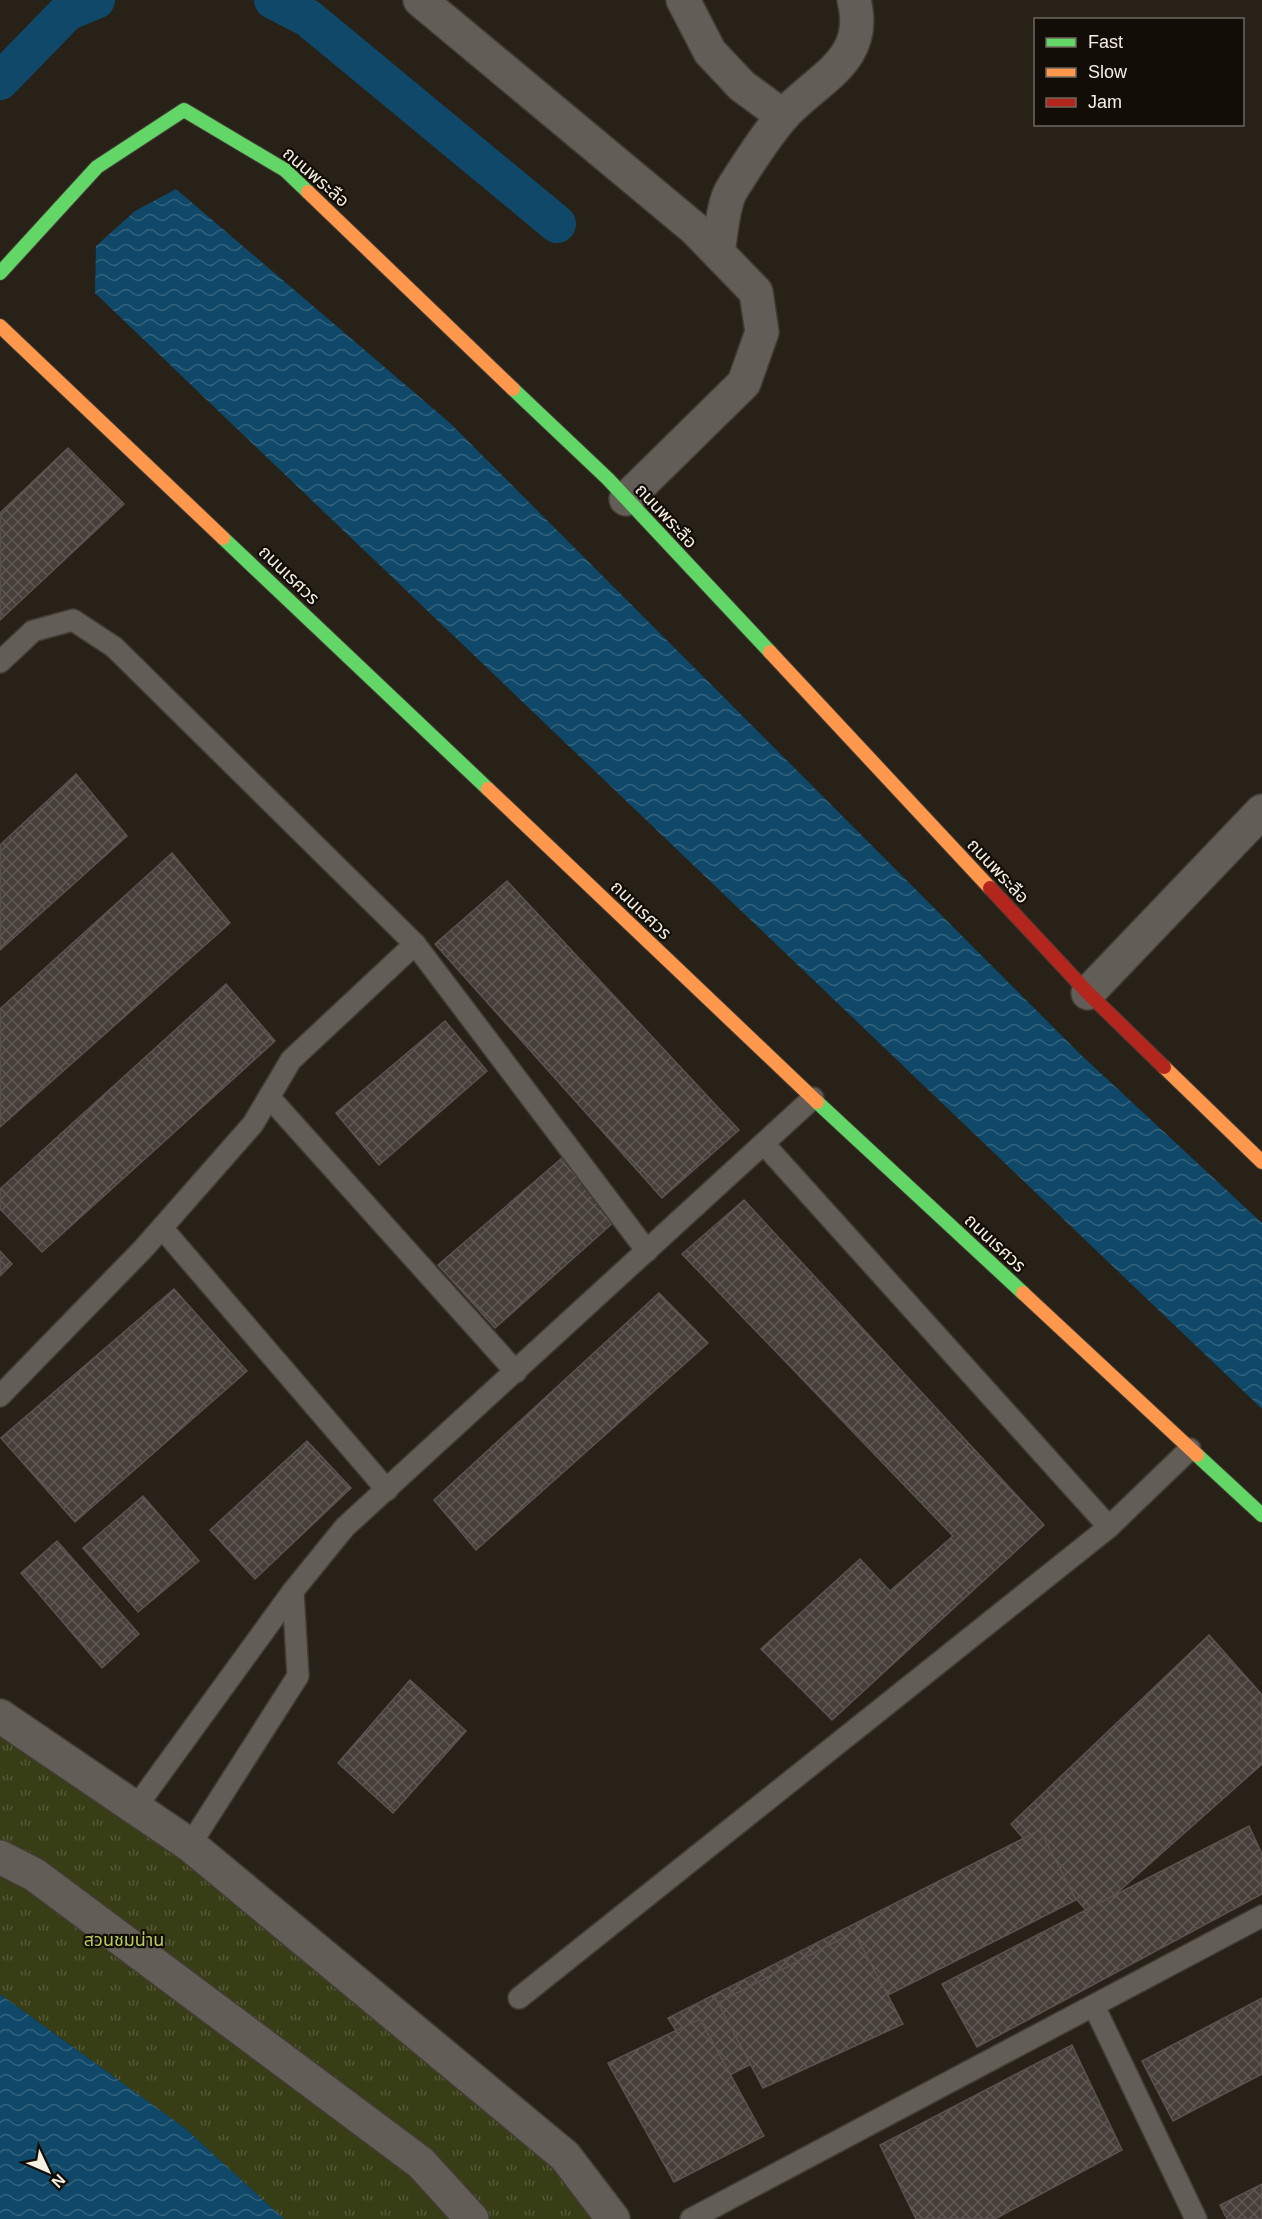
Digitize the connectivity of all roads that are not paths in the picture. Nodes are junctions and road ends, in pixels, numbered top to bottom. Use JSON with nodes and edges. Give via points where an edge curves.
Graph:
{"nodes":[{"id":1,"x":420,"y":0,"type":"edge"},
{"id":2,"x":683,"y":0,"type":"edge"},
{"id":3,"x":854,"y":0,"type":"edge"},
{"id":4,"x":783,"y":116,"type":"junction"},
{"id":5,"x":718,"y":252,"type":"junction"},
{"id":6,"x":0,"y":273,"type":"edge"},
{"id":7,"x":0,"y":326,"type":"edge"},
{"id":8,"x":626,"y":499,"type":"junction"},
{"id":9,"x":0,"y":662,"type":"edge"},
{"id":10,"x":1262,"y":811,"type":"edge"},
{"id":11,"x":415,"y":944,"type":"junction"},
{"id":12,"x":1088,"y":993,"type":"junction"},
{"id":13,"x":269,"y":1097,"type":"junction"},
{"id":14,"x":813,"y":1098,"type":"junction"},
{"id":15,"x":764,"y":1144,"type":"junction"},
{"id":16,"x":1262,"y":1162,"type":"edge"},
{"id":17,"x":162,"y":1228,"type":"junction"},
{"id":18,"x":647,"y":1251,"type":"junction"},
{"id":19,"x":516,"y":1372,"type":"junction"},
{"id":20,"x":0,"y":1396,"type":"edge"},
{"id":21,"x":1191,"y":1449,"type":"junction"},
{"id":22,"x":387,"y":1490,"type":"junction"},
{"id":23,"x":1262,"y":1515,"type":"edge"},
{"id":24,"x":1109,"y":1527,"type":"junction"},
{"id":25,"x":293,"y":1592,"type":"junction"},
{"id":26,"x":0,"y":1716,"type":"edge"},
{"id":27,"x":136,"y":1807,"type":"junction"},
{"id":28,"x":190,"y":1845,"type":"junction"},
{"id":29,"x":0,"y":1857,"type":"edge"},
{"id":30,"x":1262,"y":1916,"type":"edge"},
{"id":31,"x":519,"y":1998,"type":"dead end"},
{"id":32,"x":1095,"y":2006,"type":"junction"},
{"id":33,"x":472,"y":2219,"type":"edge"},
{"id":34,"x":614,"y":2219,"type":"edge"},
{"id":35,"x":692,"y":2219,"type":"edge"},
{"id":36,"x":1196,"y":2219,"type":"edge"}],
"edges":[{"from":1,"to":5,"type":"street"},
{"from":2,"to":4,"type":"street","via":[[710,52],[742,86]]},
{"from":3,"to":4,"type":"street","via":[[859,19],[854,43],[830,77]]},
{"from":4,"to":5,"type":"street","via":[[730,192]]},
{"from":5,"to":8,"type":"street","via":[[756,292],[762,332],[744,383]]},
{"from":6,"to":8,"type":"street","name":"ถนนพระลือ","via":[[97,166],[184,110],[285,170]]},
{"from":7,"to":14,"type":"street","name":"ถนนเรศวร"},
{"from":8,"to":12,"type":"street","name":"ถนนพระลือ"},
{"from":9,"to":11,"type":"lane","via":[[33,631],[73,620],[114,647]]},
{"from":10,"to":12,"type":"street"},
{"from":11,"to":13,"type":"lane","via":[[291,1060]]},
{"from":11,"to":18,"type":"lane"},
{"from":12,"to":16,"type":"street","name":"ถนนพระลือ"},
{"from":13,"to":17,"type":"lane","via":[[254,1124]]},
{"from":13,"to":19,"type":"lane"},
{"from":14,"to":15,"type":"lane"},
{"from":14,"to":21,"type":"street","name":"ถนนเรศวร"},
{"from":15,"to":18,"type":"lane"},
{"from":15,"to":24,"type":"lane"},
{"from":17,"to":20,"type":"lane"},
{"from":17,"to":22,"type":"lane"},
{"from":18,"to":19,"type":"lane"},
{"from":19,"to":22,"type":"lane"},
{"from":21,"to":23,"type":"street","name":"ถนนเรศวร"},
{"from":21,"to":24,"type":"lane"},
{"from":22,"to":25,"type":"lane","via":[[345,1527]]},
{"from":24,"to":31,"type":"lane"},
{"from":25,"to":27,"type":"lane"},
{"from":25,"to":28,"type":"lane","via":[[298,1676]]},
{"from":26,"to":27,"type":"street"},
{"from":27,"to":28,"type":"street"},
{"from":28,"to":34,"type":"street","via":[[565,2156]]},
{"from":29,"to":33,"type":"street","via":[[35,1875],[421,2163]]},
{"from":30,"to":32,"type":"lane"},
{"from":32,"to":35,"type":"lane"},
{"from":32,"to":36,"type":"lane"}]}
